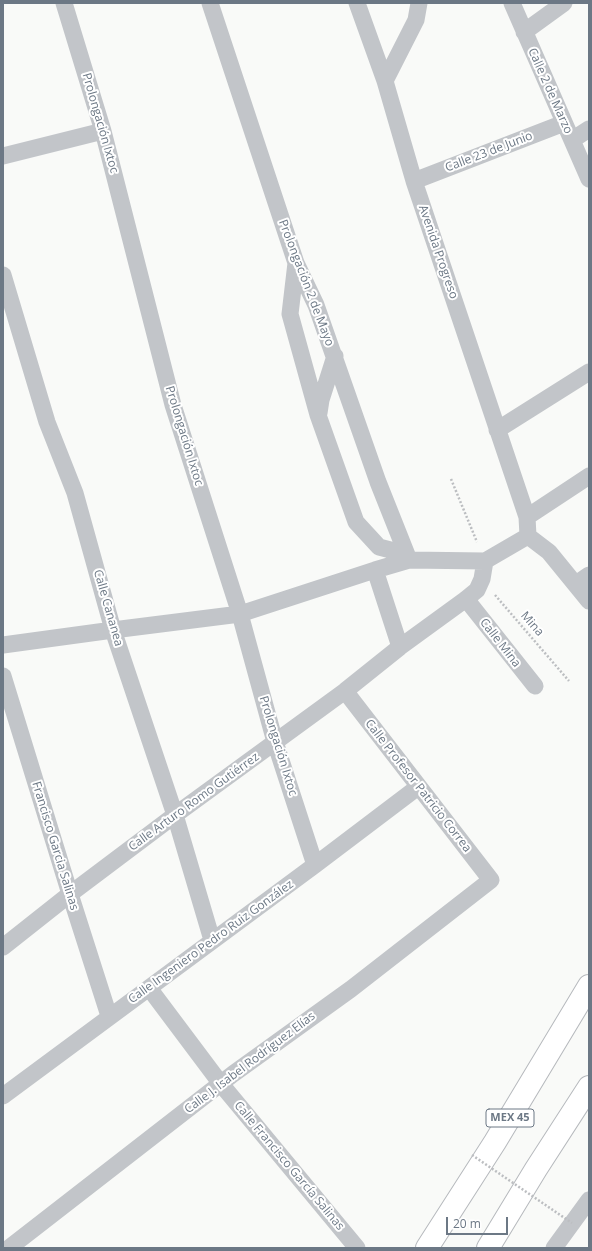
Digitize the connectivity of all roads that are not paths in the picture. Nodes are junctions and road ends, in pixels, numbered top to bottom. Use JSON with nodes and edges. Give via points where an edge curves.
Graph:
{"nodes":[{"id":1,"x":64,"y":3,"type":"edge"},
{"id":2,"x":210,"y":3,"type":"edge"},
{"id":3,"x":357,"y":3,"type":"edge"},
{"id":4,"x":419,"y":3,"type":"edge"},
{"id":5,"x":512,"y":3,"type":"edge"},
{"id":6,"x":564,"y":3,"type":"edge"},
{"id":7,"x":524,"y":32,"type":"junction"},
{"id":8,"x":385,"y":81,"type":"junction"},
{"id":9,"x":564,"y":123,"type":"junction"},
{"id":10,"x":589,"y":129,"type":"edge"},
{"id":11,"x":103,"y":131,"type":"junction"},
{"id":12,"x":572,"y":140,"type":"junction"},
{"id":13,"x":3,"y":156,"type":"edge"},
{"id":14,"x":589,"y":179,"type":"edge"},
{"id":15,"x":414,"y":181,"type":"junction"},
{"id":16,"x":296,"y":263,"type":"junction"},
{"id":17,"x":3,"y":275,"type":"edge"},
{"id":18,"x":335,"y":356,"type":"junction"},
{"id":19,"x":589,"y":372,"type":"edge"},
{"id":20,"x":318,"y":416,"type":"junction"},
{"id":21,"x":497,"y":430,"type":"junction"},
{"id":22,"x":589,"y":476,"type":"edge"},
{"id":23,"x":527,"y":517,"type":"junction"},
{"id":24,"x":528,"y":536,"type":"junction"},
{"id":25,"x":407,"y":557,"type":"junction"},
{"id":26,"x":485,"y":561,"type":"junction"},
{"id":27,"x":375,"y":570,"type":"junction"},
{"id":28,"x":582,"y":580,"type":"edge"},
{"id":29,"x":466,"y":599,"type":"junction"},
{"id":30,"x":589,"y":601,"type":"edge"},
{"id":31,"x":240,"y":614,"type":"junction"},
{"id":32,"x":113,"y":630,"type":"junction"},
{"id":33,"x":3,"y":645,"type":"edge"},
{"id":34,"x":400,"y":647,"type":"junction"},
{"id":35,"x":3,"y":676,"type":"edge"},
{"id":36,"x":535,"y":686,"type":"dead end"},
{"id":37,"x":345,"y":691,"type":"junction"},
{"id":38,"x":275,"y":742,"type":"junction"},
{"id":39,"x":418,"y":787,"type":"junction"},
{"id":40,"x":174,"y":815,"type":"junction"},
{"id":41,"x":316,"y":866,"type":"junction"},
{"id":42,"x":491,"y":880,"type":"joint"},
{"id":43,"x":70,"y":894,"type":"junction"},
{"id":44,"x":212,"y":940,"type":"junction"},
{"id":45,"x":3,"y":947,"type":"edge"},
{"id":46,"x":589,"y":986,"type":"edge"},
{"id":47,"x":149,"y":988,"type":"junction"},
{"id":48,"x":109,"y":1016,"type":"junction"},
{"id":49,"x":221,"y":1084,"type":"junction"},
{"id":50,"x":589,"y":1087,"type":"edge"},
{"id":51,"x":4,"y":1091,"type":"edge"},
{"id":52,"x":589,"y":1200,"type":"edge"},
{"id":53,"x":10,"y":1248,"type":"edge"},
{"id":54,"x":357,"y":1248,"type":"edge"},
{"id":55,"x":427,"y":1248,"type":"edge"},
{"id":56,"x":488,"y":1248,"type":"edge"},
{"id":57,"x":554,"y":1248,"type":"edge"}],
"edges":[{"from":1,"to":11,"type":"street","name":"Prolongación Ixtoc"},
{"from":2,"to":16,"type":"street","name":"Prolongación 2 de Mayo"},
{"from":3,"to":8,"type":"street","name":"Avenida Progreso"},
{"from":4,"to":8,"type":"street","via":[[416,20]]},
{"from":5,"to":7,"type":"street","name":"Calle 2 de Marzo"},
{"from":6,"to":7,"type":"street"},
{"from":7,"to":9,"type":"street","name":"Calle 2 de Marzo"},
{"from":8,"to":15,"type":"street","name":"Avenida Progreso"},
{"from":9,"to":12,"type":"street","name":"Calle 2 de Marzo"},
{"from":9,"to":15,"type":"street","name":"Calle 23 de Junio"},
{"from":10,"to":12,"type":"street"},
{"from":11,"to":13,"type":"street"},
{"from":11,"to":31,"type":"street","name":"Prolongación Ixtoc","via":[[174,405]]},
{"from":12,"to":14,"type":"street","name":"Calle 2 de Marzo"},
{"from":15,"to":21,"type":"street","name":"Avenida Progreso"},
{"from":16,"to":18,"type":"street","name":"Prolongación 2 de Mayo","via":[[316,305]]},
{"from":16,"to":20,"type":"street","via":[[290,314]]},
{"from":17,"to":32,"type":"street","name":"Calle Cananea","via":[[47,422],[75,493]]},
{"from":18,"to":20,"type":"street"},
{"from":18,"to":25,"type":"street","name":"Prolongación 2 de Mayo","via":[[378,482]]},
{"from":19,"to":21,"type":"street"},
{"from":20,"to":25,"type":"street","via":[[356,522],[379,547]]},
{"from":21,"to":23,"type":"street","name":"Avenida Progreso"},
{"from":22,"to":23,"type":"street"},
{"from":23,"to":24,"type":"street","name":"Avenida Progreso"},
{"from":24,"to":26,"type":"street"},
{"from":24,"to":28,"type":"street"},
{"from":25,"to":26,"type":"street"},
{"from":25,"to":27,"type":"street"},
{"from":26,"to":29,"type":"street","name":"Calle Arturo Romo Gutiérrez","via":[[477,590]]},
{"from":27,"to":31,"type":"street"},
{"from":27,"to":34,"type":"street"},
{"from":28,"to":30,"type":"street"},
{"from":29,"to":34,"type":"street","name":"Calle Arturo Romo Gutiérrez"},
{"from":29,"to":36,"type":"street","name":"Calle Mina"},
{"from":31,"to":32,"type":"street"},
{"from":31,"to":38,"type":"street","name":"Prolongación Ixtoc"},
{"from":32,"to":33,"type":"street"},
{"from":32,"to":40,"type":"street","name":"Calle Cananea"},
{"from":34,"to":37,"type":"street","name":"Calle Arturo Romo Gutiérrez"},
{"from":35,"to":43,"type":"street","name":"Francisco Garcia Salinas"},
{"from":37,"to":38,"type":"street","name":"Calle Arturo Romo Gutiérrez"},
{"from":37,"to":39,"type":"street","name":"Calle Profesor Patricio Correa"},
{"from":38,"to":40,"type":"street","name":"Calle Arturo Romo Gutiérrez"},
{"from":38,"to":41,"type":"street","name":"Prolongación Ixtoc"},
{"from":39,"to":41,"type":"street","name":"Calle Ingeniero Pedro Ruiz González"},
{"from":39,"to":42,"type":"street","name":"Calle Profesor Patricio Correa"},
{"from":40,"to":43,"type":"street","name":"Calle Arturo Romo Gutiérrez"},
{"from":40,"to":44,"type":"street","name":"Calle Cananea"},
{"from":41,"to":44,"type":"street","name":"Calle Ingeniero Pedro Ruiz González"},
{"from":42,"to":49,"type":"street","name":"Calle J. Isabel Rodríguez Elías","via":[[351,989]]},
{"from":43,"to":45,"type":"street","name":"Calle Arturo Romo Gutiérrez"},
{"from":43,"to":48,"type":"street","name":"Francisco Garcia Salinas"},
{"from":44,"to":47,"type":"street","name":"Calle Ingeniero Pedro Ruiz González"},
{"from":46,"to":55,"type":"main road","number":"MEX 45","via":[[495,1142]]},
{"from":47,"to":48,"type":"street","name":"Calle Ingeniero Pedro Ruiz González"},
{"from":47,"to":49,"type":"street","name":"Calle Francisco García Salinas"},
{"from":48,"to":51,"type":"street","name":"Calle Ingeniero Pedro Ruiz González"},
{"from":49,"to":53,"type":"street","name":"Calle J. Isabel Rodríguez Elías"},
{"from":49,"to":54,"type":"street","name":"Calle Francisco García Salinas"},
{"from":50,"to":56,"type":"main road"},
{"from":52,"to":57,"type":"street"}]}
